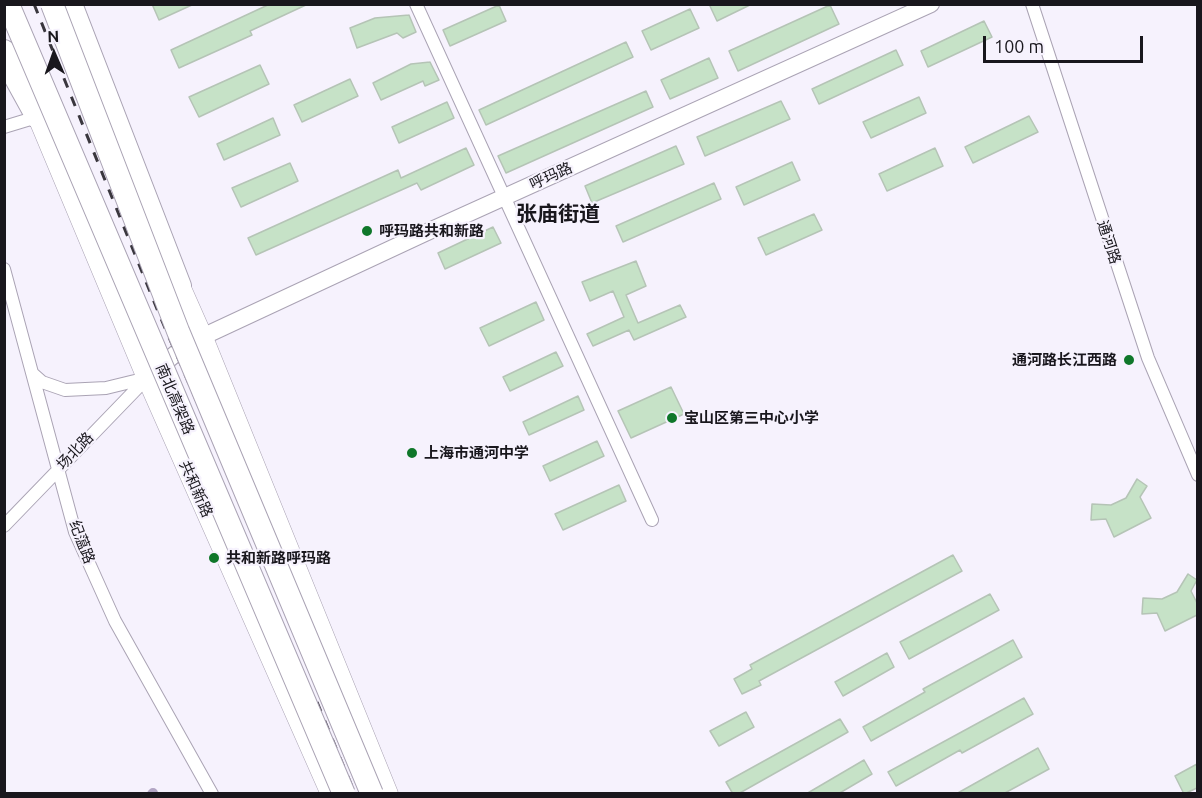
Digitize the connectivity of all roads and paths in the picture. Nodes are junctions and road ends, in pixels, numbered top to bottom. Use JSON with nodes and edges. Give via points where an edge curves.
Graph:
{"nodes":[{"id":1,"x":8,"y":4,"type":"edge"},
{"id":2,"x":42,"y":4,"type":"edge"},
{"id":3,"x":52,"y":4,"type":"edge"},
{"id":4,"x":71,"y":4,"type":"edge"},
{"id":5,"x":416,"y":4,"type":"edge"},
{"id":6,"x":931,"y":4,"type":"edge"},
{"id":7,"x":1032,"y":4,"type":"edge"},
{"id":8,"x":4,"y":20,"type":"edge"},
{"id":9,"x":4,"y":51,"type":"edge"},
{"id":10,"x":37,"y":117,"type":"junction"},
{"id":11,"x":4,"y":127,"type":"edge"},
{"id":12,"x":504,"y":198,"type":"junction"},
{"id":13,"x":4,"y":269,"type":"edge"},
{"id":14,"x":180,"y":286,"type":"junction"},
{"id":15,"x":203,"y":338,"type":"junction"},
{"id":16,"x":33,"y":373,"type":"junction"},
{"id":17,"x":147,"y":378,"type":"junction"},
{"id":18,"x":59,"y":467,"type":"junction"},
{"id":19,"x":1197,"y":475,"type":"edge"},
{"id":20,"x":652,"y":520,"type":"dead end"},
{"id":21,"x":4,"y":526,"type":"edge"},
{"id":22,"x":284,"y":539,"type":"junction"},
{"id":23,"x":228,"y":561,"type":"junction"},
{"id":24,"x":212,"y":794,"type":"edge"},
{"id":25,"x":320,"y":794,"type":"edge"},
{"id":26,"x":331,"y":794,"type":"edge"},
{"id":27,"x":344,"y":794,"type":"edge"},
{"id":28,"x":372,"y":794,"type":"edge"},
{"id":29,"x":388,"y":794,"type":"edge"},
{"id":30,"x":399,"y":794,"type":"edge"}],
"edges":[{"from":1,"to":27,"type":"highway","name":"南北高架路","bridge":true},
{"from":2,"to":14,"type":"main road","via":[[109,180],[143,251]]},
{"from":3,"to":28,"type":"highway","name":"南北高架路","bridge":true,"via":[[178,331]]},
{"from":4,"to":14,"type":"highway"},
{"from":5,"to":12,"type":"street"},
{"from":6,"to":12,"type":"street","name":"呼玛路"},
{"from":7,"to":19,"type":"street","name":"通河路","via":[[1148,358]]},
{"from":8,"to":10,"type":"main road","name":"共和新路"},
{"from":9,"to":10,"type":"highway"},
{"from":10,"to":11,"type":"street"},
{"from":10,"to":17,"type":"main road","name":"共和新路"},
{"from":12,"to":15,"type":"street","name":"呼玛路"},
{"from":12,"to":20,"type":"street"},
{"from":13,"to":16,"type":"street","name":"纪蕰路"},
{"from":14,"to":15,"type":"main road"},
{"from":15,"to":17,"type":"street","name":"呼玛路","via":[[187,344]]},
{"from":15,"to":22,"type":"main road"},
{"from":16,"to":17,"type":"street","via":[[42,382],[65,390],[106,388]]},
{"from":16,"to":18,"type":"street","name":"纪蕰路"},
{"from":17,"to":18,"type":"street","name":"场北路"},
{"from":17,"to":23,"type":"main road","name":"共和新路"},
{"from":18,"to":21,"type":"street","name":"场北路"},
{"from":18,"to":24,"type":"street","name":"纪蕰路","via":[[75,532],[115,621]]},
{"from":22,"to":29,"type":"main road"},
{"from":22,"to":30,"type":"main road","via":[[302,561]]},
{"from":23,"to":25,"type":"main road","via":[[237,601]]},
{"from":23,"to":26,"type":"main road","name":"共和新路"}]}
